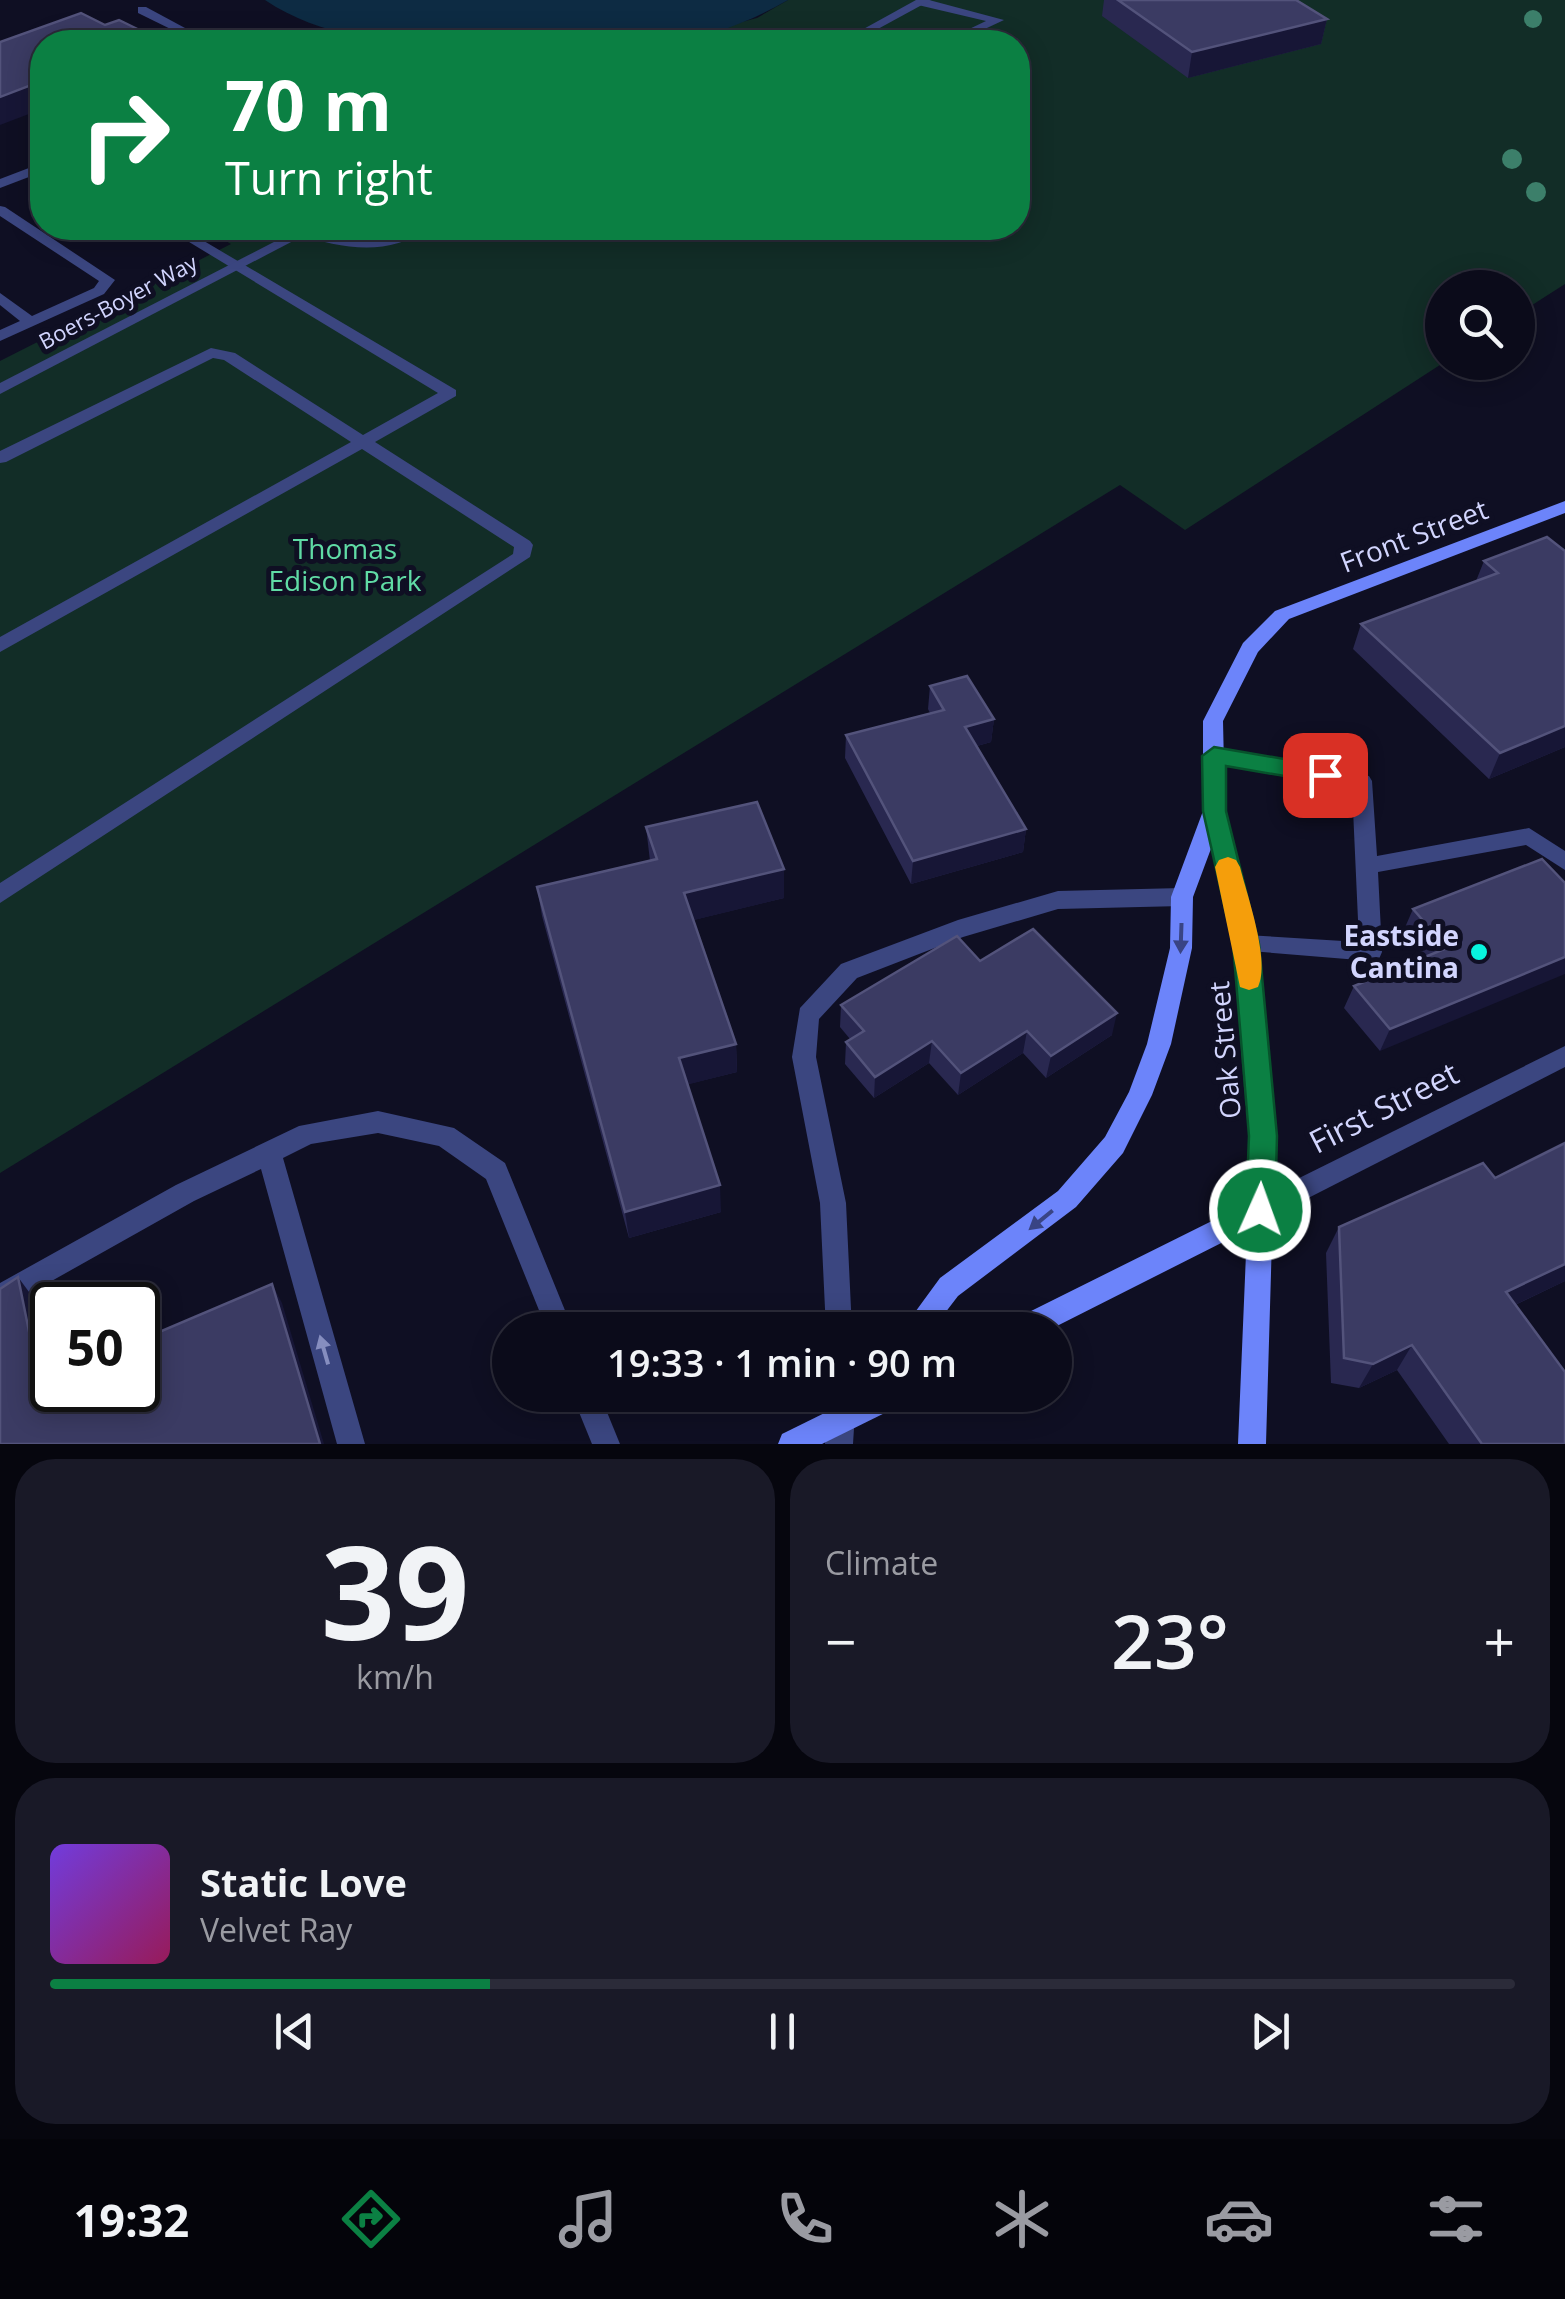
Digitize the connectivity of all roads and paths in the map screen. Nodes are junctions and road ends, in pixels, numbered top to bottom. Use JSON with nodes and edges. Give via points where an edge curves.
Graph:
{"nodes":[{"id":1,"x":924,"y":1,"type":"edge"},
{"id":2,"x":142,"y":10,"type":"dead end"},
{"id":3,"x":181,"y":30,"type":"edge"},
{"id":4,"x":869,"y":30,"type":"edge"},
{"id":5,"x":975,"y":30,"type":"edge"},
{"id":6,"x":30,"y":172,"type":"edge"},
{"id":7,"x":0,"y":184,"type":"edge"},
{"id":8,"x":0,"y":210,"type":"edge"},
{"id":9,"x":30,"y":229,"type":"edge"},
{"id":10,"x":46,"y":240,"type":"edge"},
{"id":11,"x":192,"y":240,"type":"edge"},
{"id":12,"x":287,"y":240,"type":"edge"},
{"id":13,"x":330,"y":240,"type":"edge"},
{"id":14,"x":392,"y":240,"type":"edge"},
{"id":15,"x":236,"y":266,"type":"junction"},
{"id":16,"x":0,"y":298,"type":"edge"},
{"id":17,"x":31,"y":322,"type":"junction"},
{"id":18,"x":0,"y":336,"type":"edge"},
{"id":19,"x":0,"y":389,"type":"edge"},
{"id":20,"x":363,"y":442,"type":"junction"},
{"id":21,"x":0,"y":458,"type":"edge"},
{"id":22,"x":1565,"y":507,"type":"edge"},
{"id":23,"x":1282,"y":616,"type":"joint"},
{"id":24,"x":0,"y":646,"type":"edge"},
{"id":25,"x":1214,"y":756,"type":"junction"},
{"id":26,"x":1214,"y":811,"type":"junction"},
{"id":27,"x":1565,"y":862,"type":"edge"},
{"id":28,"x":1366,"y":866,"type":"junction"},
{"id":29,"x":0,"y":894,"type":"edge"},
{"id":30,"x":1182,"y":897,"type":"junction"},
{"id":31,"x":1246,"y":944,"type":"junction"},
{"id":32,"x":1565,"y":1056,"type":"edge"},
{"id":33,"x":269,"y":1153,"type":"junction"},
{"id":34,"x":1260,"y":1210,"type":"junction"},
{"id":35,"x":0,"y":1297,"type":"edge"},
{"id":36,"x":553,"y":1312,"type":"edge"},
{"id":37,"x":838,"y":1312,"type":"edge"},
{"id":38,"x":929,"y":1312,"type":"edge"},
{"id":39,"x":1057,"y":1312,"type":"edge"},
{"id":40,"x":593,"y":1412,"type":"edge"},
{"id":41,"x":841,"y":1419,"type":"edge"},
{"id":42,"x":351,"y":1444,"type":"edge"},
{"id":43,"x":606,"y":1444,"type":"edge"},
{"id":44,"x":792,"y":1444,"type":"edge"},
{"id":45,"x":1252,"y":1444,"type":"edge"}],
"edges":[{"from":1,"to":4,"type":"street"},
{"from":1,"to":5,"type":"street","via":[[998,20]]},
{"from":2,"to":3,"type":"street"},
{"from":6,"to":7,"type":"street"},
{"from":8,"to":9,"type":"street"},
{"from":10,"to":17,"type":"street","via":[[108,280],[99,291]]},
{"from":11,"to":15,"type":"street"},
{"from":12,"to":15,"type":"street","name":"Boers-Boyer Way"},
{"from":13,"to":14,"type":"street","via":[[372,248]]},
{"from":15,"to":19,"type":"street","name":"Boers-Boyer Way"},
{"from":15,"to":20,"type":"street","via":[[450,393]]},
{"from":16,"to":17,"type":"street"},
{"from":17,"to":18,"type":"street"},
{"from":20,"to":21,"type":"street","via":[[229,356],[210,353]]},
{"from":20,"to":24,"type":"street"},
{"from":20,"to":29,"type":"street","via":[[524,545],[521,557]]},
{"from":22,"to":23,"type":"main road","name":"Front Street"},
{"from":23,"to":25,"type":"main road","name":"Oak Street","via":[[1250,648],[1213,722]]},
{"from":25,"to":26,"type":"main road","name":"Oak Street"},
{"from":25,"to":28,"type":"street","via":[[1362,781]]},
{"from":26,"to":30,"type":"main road"},
{"from":26,"to":31,"type":"main road","name":"Oak Street"},
{"from":27,"to":28,"type":"street","via":[[1529,836]]},
{"from":28,"to":31,"type":"street","via":[[1371,952]]},
{"from":30,"to":37,"type":"street","via":[[1058,900],[958,928],[849,971],[808,1015],[804,1058],[833,1203]]},
{"from":30,"to":38,"type":"main road","one_way":true,"via":[[1174,992],[1140,1094],[1114,1144],[1067,1199],[949,1287]]},
{"from":31,"to":34,"type":"main road","name":"Oak Street","via":[[1263,1136]]},
{"from":32,"to":34,"type":"street","name":"First Street"},
{"from":33,"to":35,"type":"street"},
{"from":33,"to":36,"type":"street","via":[[308,1134],[378,1122],[445,1136],[496,1171]]},
{"from":42,"to":33,"type":"street","one_way":true},
{"from":34,"to":39,"type":"main road","name":"First Street"},
{"from":34,"to":45,"type":"main road","name":"Oak Street"},
{"from":40,"to":43,"type":"street"},
{"from":41,"to":44,"type":"main road"}]}
